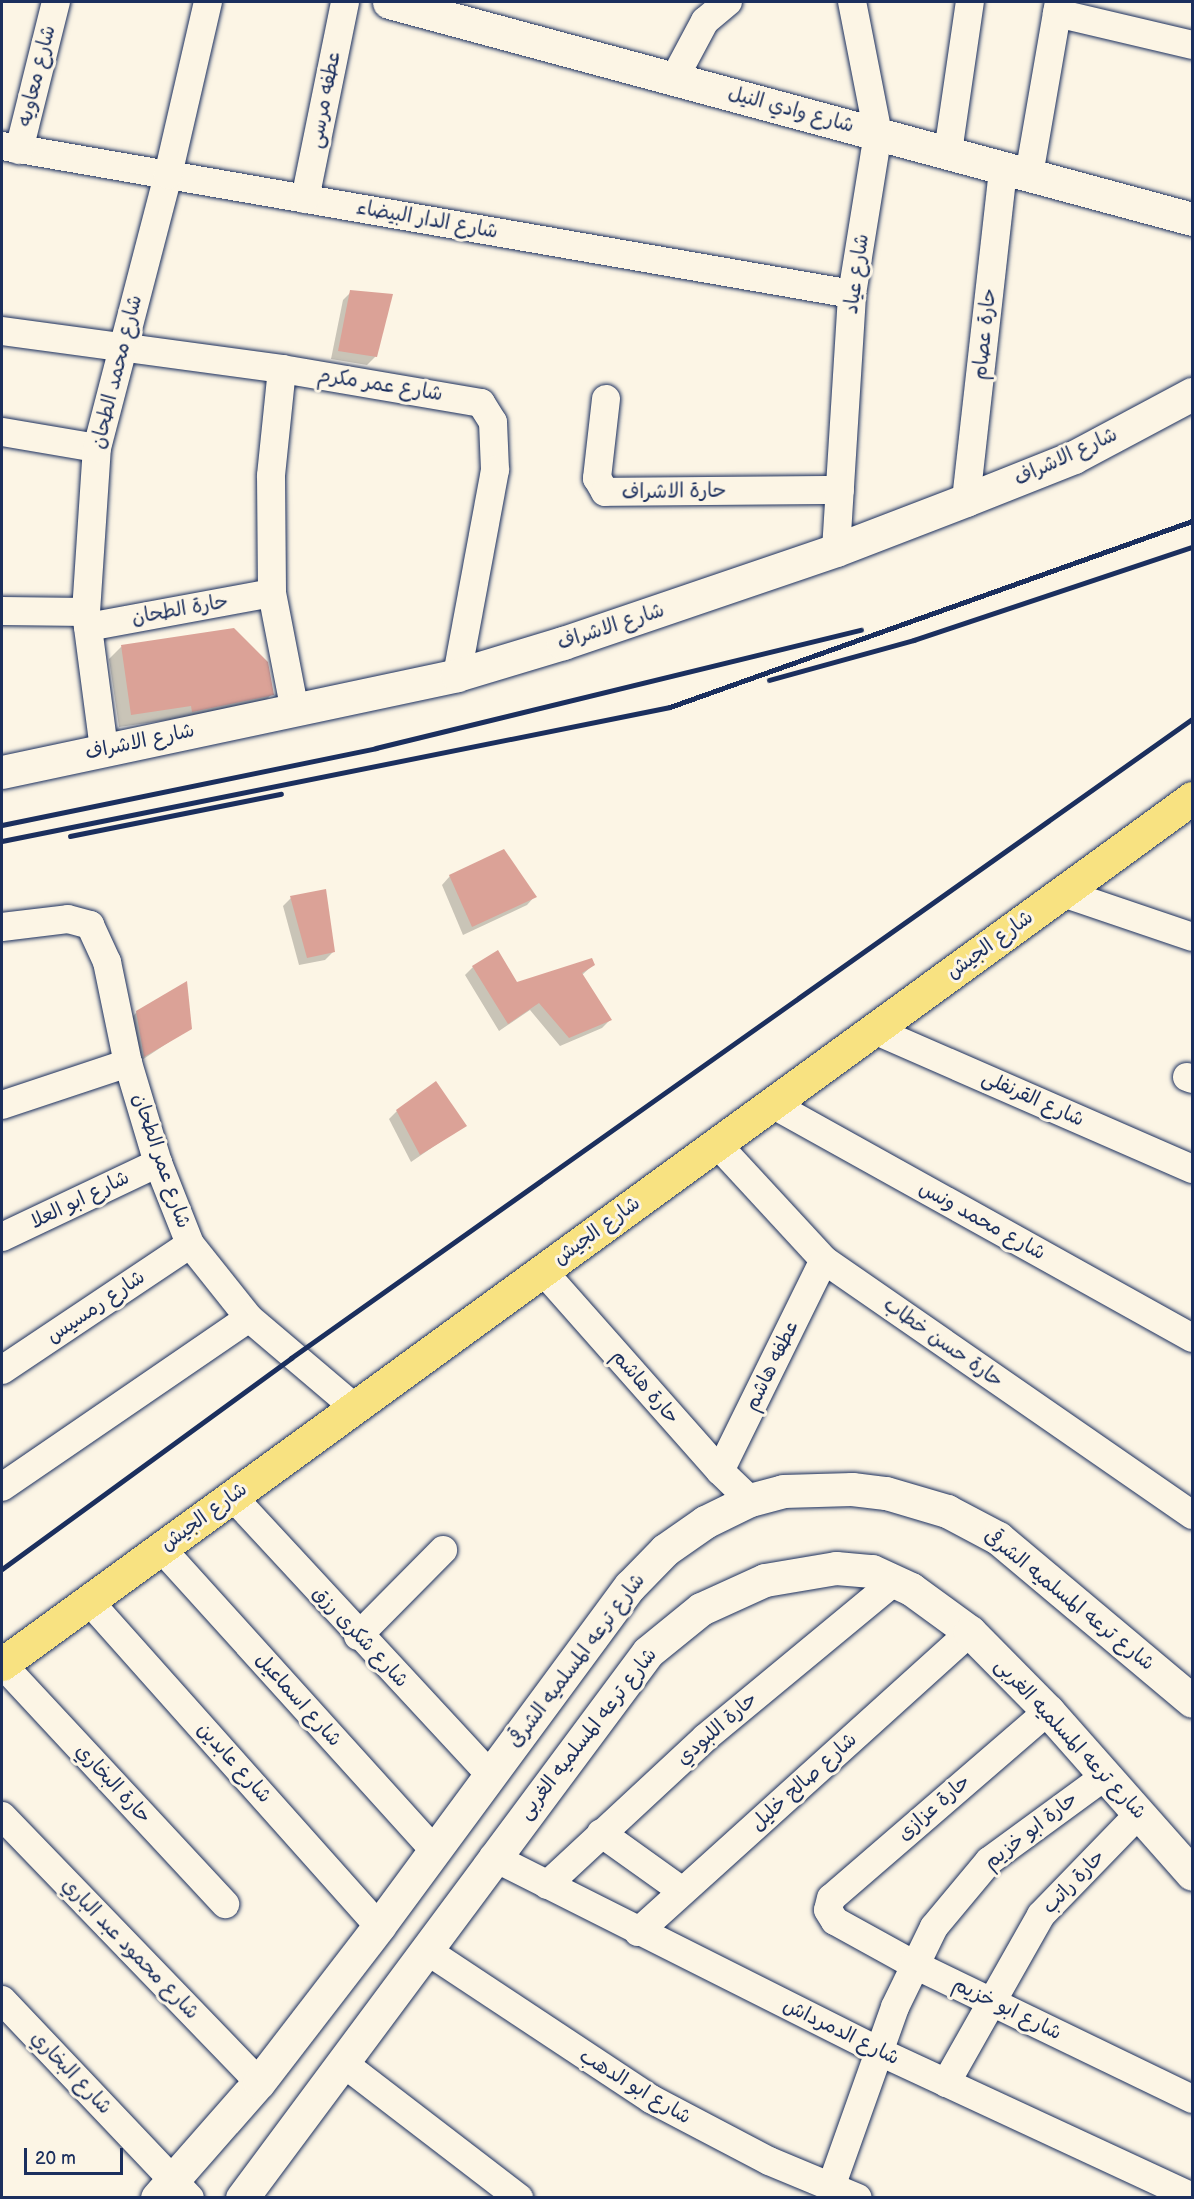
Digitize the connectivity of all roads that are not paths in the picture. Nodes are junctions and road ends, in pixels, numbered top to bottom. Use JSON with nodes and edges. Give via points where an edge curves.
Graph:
{"nodes":[{"id":1,"x":56,"y":2,"type":"edge"},
{"id":2,"x":208,"y":2,"type":"edge"},
{"id":3,"x":345,"y":2,"type":"edge"},
{"id":4,"x":389,"y":2,"type":"edge"},
{"id":5,"x":728,"y":2,"type":"edge"},
{"id":6,"x":852,"y":2,"type":"edge"},
{"id":7,"x":970,"y":2,"type":"edge"},
{"id":8,"x":1058,"y":7,"type":"edge"},
{"id":9,"x":441,"y":8,"type":"edge"},
{"id":10,"x":1192,"y":45,"type":"edge"},
{"id":11,"x":674,"y":79,"type":"junction"},
{"id":12,"x":878,"y":134,"type":"junction"},
{"id":13,"x":10,"y":148,"type":"edge"},
{"id":14,"x":948,"y":152,"type":"junction"},
{"id":15,"x":1016,"y":171,"type":"junction"},
{"id":16,"x":168,"y":175,"type":"junction"},
{"id":17,"x":305,"y":199,"type":"junction"},
{"id":18,"x":1192,"y":219,"type":"edge"},
{"id":19,"x":852,"y":294,"type":"junction"},
{"id":20,"x":2,"y":331,"type":"edge"},
{"id":21,"x":122,"y":349,"type":"junction"},
{"id":22,"x":282,"y":369,"type":"junction"},
{"id":23,"x":1192,"y":394,"type":"edge"},
{"id":24,"x":606,"y":399,"type":"dead end"},
{"id":25,"x":2,"y":432,"type":"edge"},
{"id":26,"x":97,"y":448,"type":"junction"},
{"id":27,"x":840,"y":490,"type":"junction"},
{"id":28,"x":966,"y":500,"type":"junction"},
{"id":29,"x":836,"y":550,"type":"junction"},
{"id":30,"x":272,"y":593,"type":"junction"},
{"id":31,"x":2,"y":611,"type":"edge"},
{"id":32,"x":87,"y":619,"type":"junction"},
{"id":33,"x":457,"y":675,"type":"junction"},
{"id":34,"x":295,"y":711,"type":"junction"},
{"id":35,"x":104,"y":749,"type":"junction"},
{"id":36,"x":2,"y":772,"type":"edge"},
{"id":37,"x":1192,"y":798,"type":"edge"},
{"id":38,"x":1063,"y":892,"type":"junction"},
{"id":39,"x":2,"y":927,"type":"edge"},
{"id":40,"x":1192,"y":937,"type":"edge"},
{"id":41,"x":874,"y":1030,"type":"junction"},
{"id":42,"x":128,"y":1063,"type":"junction"},
{"id":43,"x":2,"y":1104,"type":"edge"},
{"id":44,"x":772,"y":1104,"type":"junction"},
{"id":45,"x":717,"y":1144,"type":"junction"},
{"id":46,"x":158,"y":1162,"type":"junction"},
{"id":47,"x":1192,"y":1169,"type":"edge"},
{"id":48,"x":2,"y":1237,"type":"edge"},
{"id":49,"x":190,"y":1244,"type":"junction"},
{"id":50,"x":824,"y":1260,"type":"junction"},
{"id":51,"x":543,"y":1271,"type":"junction"},
{"id":52,"x":249,"y":1318,"type":"junction"},
{"id":53,"x":1192,"y":1338,"type":"edge"},
{"id":54,"x":2,"y":1371,"type":"edge"},
{"id":55,"x":354,"y":1407,"type":"junction"},
{"id":56,"x":720,"y":1471,"type":"junction"},
{"id":57,"x":2,"y":1487,"type":"edge"},
{"id":58,"x":232,"y":1496,"type":"junction"},
{"id":59,"x":750,"y":1500,"type":"junction"},
{"id":60,"x":1192,"y":1515,"type":"edge"},
{"id":61,"x":160,"y":1548,"type":"junction"},
{"id":62,"x":443,"y":1550,"type":"dead end"},
{"id":63,"x":895,"y":1581,"type":"junction"},
{"id":64,"x":89,"y":1601,"type":"junction"},
{"id":65,"x":970,"y":1632,"type":"junction"},
{"id":66,"x":358,"y":1636,"type":"junction"},
{"id":67,"x":2,"y":1664,"type":"edge"},
{"id":68,"x":1192,"y":1701,"type":"edge"},
{"id":69,"x":1047,"y":1710,"type":"junction"},
{"id":70,"x":490,"y":1775,"type":"junction"},
{"id":71,"x":1106,"y":1776,"type":"junction"},
{"id":72,"x":1139,"y":1814,"type":"junction"},
{"id":73,"x":2,"y":1816,"type":"edge"},
{"id":74,"x":601,"y":1833,"type":"junction"},
{"id":75,"x":435,"y":1851,"type":"junction"},
{"id":76,"x":494,"y":1857,"type":"junction"},
{"id":77,"x":1191,"y":1869,"type":"edge"},
{"id":78,"x":547,"y":1885,"type":"junction"},
{"id":79,"x":682,"y":1891,"type":"junction"},
{"id":80,"x":225,"y":1904,"type":"dead end"},
{"id":81,"x":828,"y":1910,"type":"joint"},
{"id":82,"x":379,"y":1926,"type":"junction"},
{"id":83,"x":638,"y":1932,"type":"junction"},
{"id":84,"x":426,"y":1950,"type":"junction"},
{"id":85,"x":913,"y":1964,"type":"junction"},
{"id":86,"x":2,"y":2000,"type":"edge"},
{"id":87,"x":993,"y":2003,"type":"junction"},
{"id":88,"x":880,"y":2052,"type":"junction"},
{"id":89,"x":343,"y":2063,"type":"junction"},
{"id":90,"x":259,"y":2082,"type":"junction"},
{"id":91,"x":946,"y":2083,"type":"junction"},
{"id":92,"x":1192,"y":2099,"type":"edge"},
{"id":93,"x":831,"y":2187,"type":"junction"},
{"id":94,"x":173,"y":2192,"type":"edge"},
{"id":95,"x":253,"y":2195,"type":"edge"},
{"id":96,"x":1192,"y":2197,"type":"edge"},
{"id":97,"x":519,"y":2198,"type":"edge"},
{"id":98,"x":858,"y":2198,"type":"edge"}],
"edges":[{"from":1,"to":13,"type":"street","name":"شارع معاويه"},
{"from":2,"to":16,"type":"street","name":"شارع محمد الطحان"},
{"from":3,"to":17,"type":"street","name":"عطفه مرسى"},
{"from":4,"to":9,"type":"street","name":"شارع وادي النيل"},
{"from":5,"to":11,"type":"street","via":[[705,21]]},
{"from":6,"to":12,"type":"street","name":"شارع عياد"},
{"from":7,"to":14,"type":"street"},
{"from":8,"to":10,"type":"street"},
{"from":8,"to":15,"type":"street","name":"حارة عصام"},
{"from":9,"to":11,"type":"street","name":"شارع وادي النيل"},
{"from":11,"to":12,"type":"street","name":"شارع وادي النيل"},
{"from":12,"to":14,"type":"street","name":"شارع وادي النيل"},
{"from":12,"to":19,"type":"street","name":"شارع عياد"},
{"from":13,"to":16,"type":"street","name":"شارع الدار البيضاء"},
{"from":14,"to":15,"type":"street","name":"شارع وادي النيل"},
{"from":15,"to":18,"type":"street","name":"شارع وادي النيل"},
{"from":15,"to":28,"type":"street","name":"حارة عصام"},
{"from":16,"to":17,"type":"street","name":"شارع الدار البيضاء"},
{"from":16,"to":21,"type":"street","name":"شارع محمد الطحان"},
{"from":17,"to":19,"type":"street","name":"شارع الدار البيضاء"},
{"from":19,"to":27,"type":"street","name":"شارع عياد"},
{"from":20,"to":21,"type":"street","name":"شارع عمر مكرم"},
{"from":21,"to":22,"type":"street","name":"شارع عمر مكرم"},
{"from":21,"to":26,"type":"street","name":"شارع محمد الطحان"},
{"from":22,"to":30,"type":"street","via":[[271,476]]},
{"from":22,"to":33,"type":"street","name":"شارع عمر مكرم","via":[[468,399],[488,410],[496,440],[495,470]]},
{"from":23,"to":28,"type":"street","name":"شارع الاشراف","via":[[1074,457]]},
{"from":24,"to":27,"type":"street","name":"حارة الاشراف","via":[[597,478],[605,492]]},
{"from":25,"to":26,"type":"street"},
{"from":26,"to":32,"type":"street","name":"شارع محمد الطحان"},
{"from":27,"to":29,"type":"street","name":"شارع عياد"},
{"from":28,"to":29,"type":"street","name":"شارع الاشراف"},
{"from":29,"to":33,"type":"street","name":"شارع الاشراف"},
{"from":30,"to":32,"type":"street","name":"حارة الطحان"},
{"from":30,"to":34,"type":"street"},
{"from":31,"to":32,"type":"street","name":"حارة الطحان"},
{"from":32,"to":35,"type":"street","name":"شارع محمد الطحان"},
{"from":33,"to":34,"type":"street","name":"شارع الاشراف"},
{"from":34,"to":35,"type":"street","name":"شارع الاشراف"},
{"from":35,"to":36,"type":"street","name":"شارع الاشراف"},
{"from":37,"to":38,"type":"main road","name":"شارع الجيش"},
{"from":38,"to":40,"type":"street"},
{"from":38,"to":41,"type":"main road","name":"شارع الجيش"},
{"from":39,"to":42,"type":"street","name":"شارع عمر الطحان","via":[[53,920],[90,924],[99,940]]},
{"from":41,"to":44,"type":"main road","name":"شارع الجيش"},
{"from":41,"to":47,"type":"street","name":"شارع القرنفلى"},
{"from":42,"to":43,"type":"street"},
{"from":42,"to":46,"type":"street","name":"شارع عمر الطحان"},
{"from":44,"to":45,"type":"main road","name":"شارع الجيش"},
{"from":44,"to":53,"type":"street","name":"شارع محمد ونس"},
{"from":45,"to":50,"type":"street","name":"حارة حسن خطاب"},
{"from":45,"to":51,"type":"main road","name":"شارع الجيش"},
{"from":46,"to":48,"type":"street","name":"شارع ابو العلا"},
{"from":46,"to":49,"type":"street","name":"شارع عمر الطحان"},
{"from":49,"to":52,"type":"street","name":"شارع عمر الطحان"},
{"from":49,"to":54,"type":"street","name":"شارع رمسيس"},
{"from":50,"to":56,"type":"street","name":"عطفه هاشم"},
{"from":50,"to":60,"type":"street","name":"حارة حسن خطاب"},
{"from":51,"to":55,"type":"main road","name":"شارع الجيش"},
{"from":51,"to":56,"type":"street","name":"حارة هاشم"},
{"from":52,"to":55,"type":"street","name":"شارع عمر الطحان"},
{"from":52,"to":57,"type":"street"},
{"from":55,"to":58,"type":"main road","name":"شارع الجيش"},
{"from":56,"to":59,"type":"street","name":"حارة هاشم"},
{"from":58,"to":61,"type":"main road","name":"شارع الجيش"},
{"from":58,"to":66,"type":"street","name":"شارع شكرى رزق"},
{"from":59,"to":68,"type":"street","name":"شارع ترعه المسلميه الشرقى","via":[[783,1491],[852,1489],[886,1493],[947,1511],[998,1538]]},
{"from":59,"to":70,"type":"street","name":"شارع ترعه المسلميه الشرقى","via":[[705,1522],[665,1550],[630,1586]]},
{"from":61,"to":64,"type":"main road","name":"شارع الجيش"},
{"from":61,"to":75,"type":"street","name":"شارع اسماعيل"},
{"from":62,"to":66,"type":"street"},
{"from":63,"to":65,"type":"street","name":"شارع ترعه المسلميه الغربى"},
{"from":63,"to":74,"type":"street","name":"حارة اللبودي","via":[[705,1738]]},
{"from":63,"to":76,"type":"street","name":"شارع ترعه المسلميه الغربى","via":[[872,1570],[800,1572],[765,1580],[700,1609],[648,1652]]},
{"from":64,"to":67,"type":"main road","name":"شارع الجيش"},
{"from":64,"to":82,"type":"street","name":"شارع عابدين"},
{"from":65,"to":69,"type":"street","name":"شارع ترعه المسلميه الغربى"},
{"from":65,"to":79,"type":"street","name":"شارع صالح خليل"},
{"from":66,"to":70,"type":"street","name":"شارع شكرى رزق"},
{"from":67,"to":80,"type":"street","name":"حارة البخاري"},
{"from":69,"to":71,"type":"street","name":"شارع ترعه المسلميه الغربى"},
{"from":69,"to":81,"type":"street","name":"حارة عزازى","via":[[831,1898]]},
{"from":70,"to":75,"type":"street","name":"شارع ترعه المسلميه الشرقى"},
{"from":71,"to":72,"type":"street","name":"شارع ترعه المسلميه الغربى"},
{"from":71,"to":85,"type":"street","name":"حارة ابو خزيم","via":[[988,1861],[934,1927]]},
{"from":72,"to":77,"type":"street","name":"شارع ترعه المسلميه الغربى"},
{"from":72,"to":87,"type":"street","name":"حارة راتب","via":[[1041,1915]]},
{"from":73,"to":90,"type":"street","name":"شارع محمود عبد الباري"},
{"from":74,"to":78,"type":"street","name":"حارة اللبودي"},
{"from":74,"to":79,"type":"street"},
{"from":75,"to":82,"type":"street","name":"شارع ترعه المسلميه الشرقى"},
{"from":76,"to":78,"type":"street","name":"شارع الدمرداش"},
{"from":76,"to":84,"type":"street","name":"شارع ترعه المسلميه الغربى"},
{"from":78,"to":83,"type":"street","name":"شارع الدمرداش"},
{"from":79,"to":83,"type":"street","name":"شارع صالح خليل"},
{"from":81,"to":85,"type":"street","name":"شارع ابو خزيم","via":[[835,1921]]},
{"from":82,"to":90,"type":"street","name":"شارع ترعه المسلميه الشرقى"},
{"from":83,"to":88,"type":"street","name":"شارع الدمرداش"},
{"from":84,"to":89,"type":"street","name":"شارع ترعه المسلميه الغربى"},
{"from":84,"to":93,"type":"street","name":"شارع ابو الدهب","via":[[651,2099],[719,2137]]},
{"from":85,"to":87,"type":"street","name":"شارع ابو خزيم"},
{"from":85,"to":88,"type":"street","name":"حارة ابو خزيم"},
{"from":86,"to":94,"type":"street","name":"شارع البخاري"},
{"from":87,"to":91,"type":"street","name":"حارة راتب"},
{"from":87,"to":92,"type":"street","name":"شارع ابو خزيم"},
{"from":88,"to":91,"type":"street","name":"شارع الدمرداش"},
{"from":88,"to":93,"type":"street","name":"حارة ابو خزيم"},
{"from":89,"to":95,"type":"street","name":"شارع ترعه المسلميه الغربى"},
{"from":89,"to":97,"type":"street"},
{"from":90,"to":94,"type":"street","name":"شارع ترعه المسلميه الشرقى"},
{"from":91,"to":96,"type":"street","name":"شارع الدمرداش"},
{"from":93,"to":98,"type":"street","name":"شارع ابو الدهب"}]}
